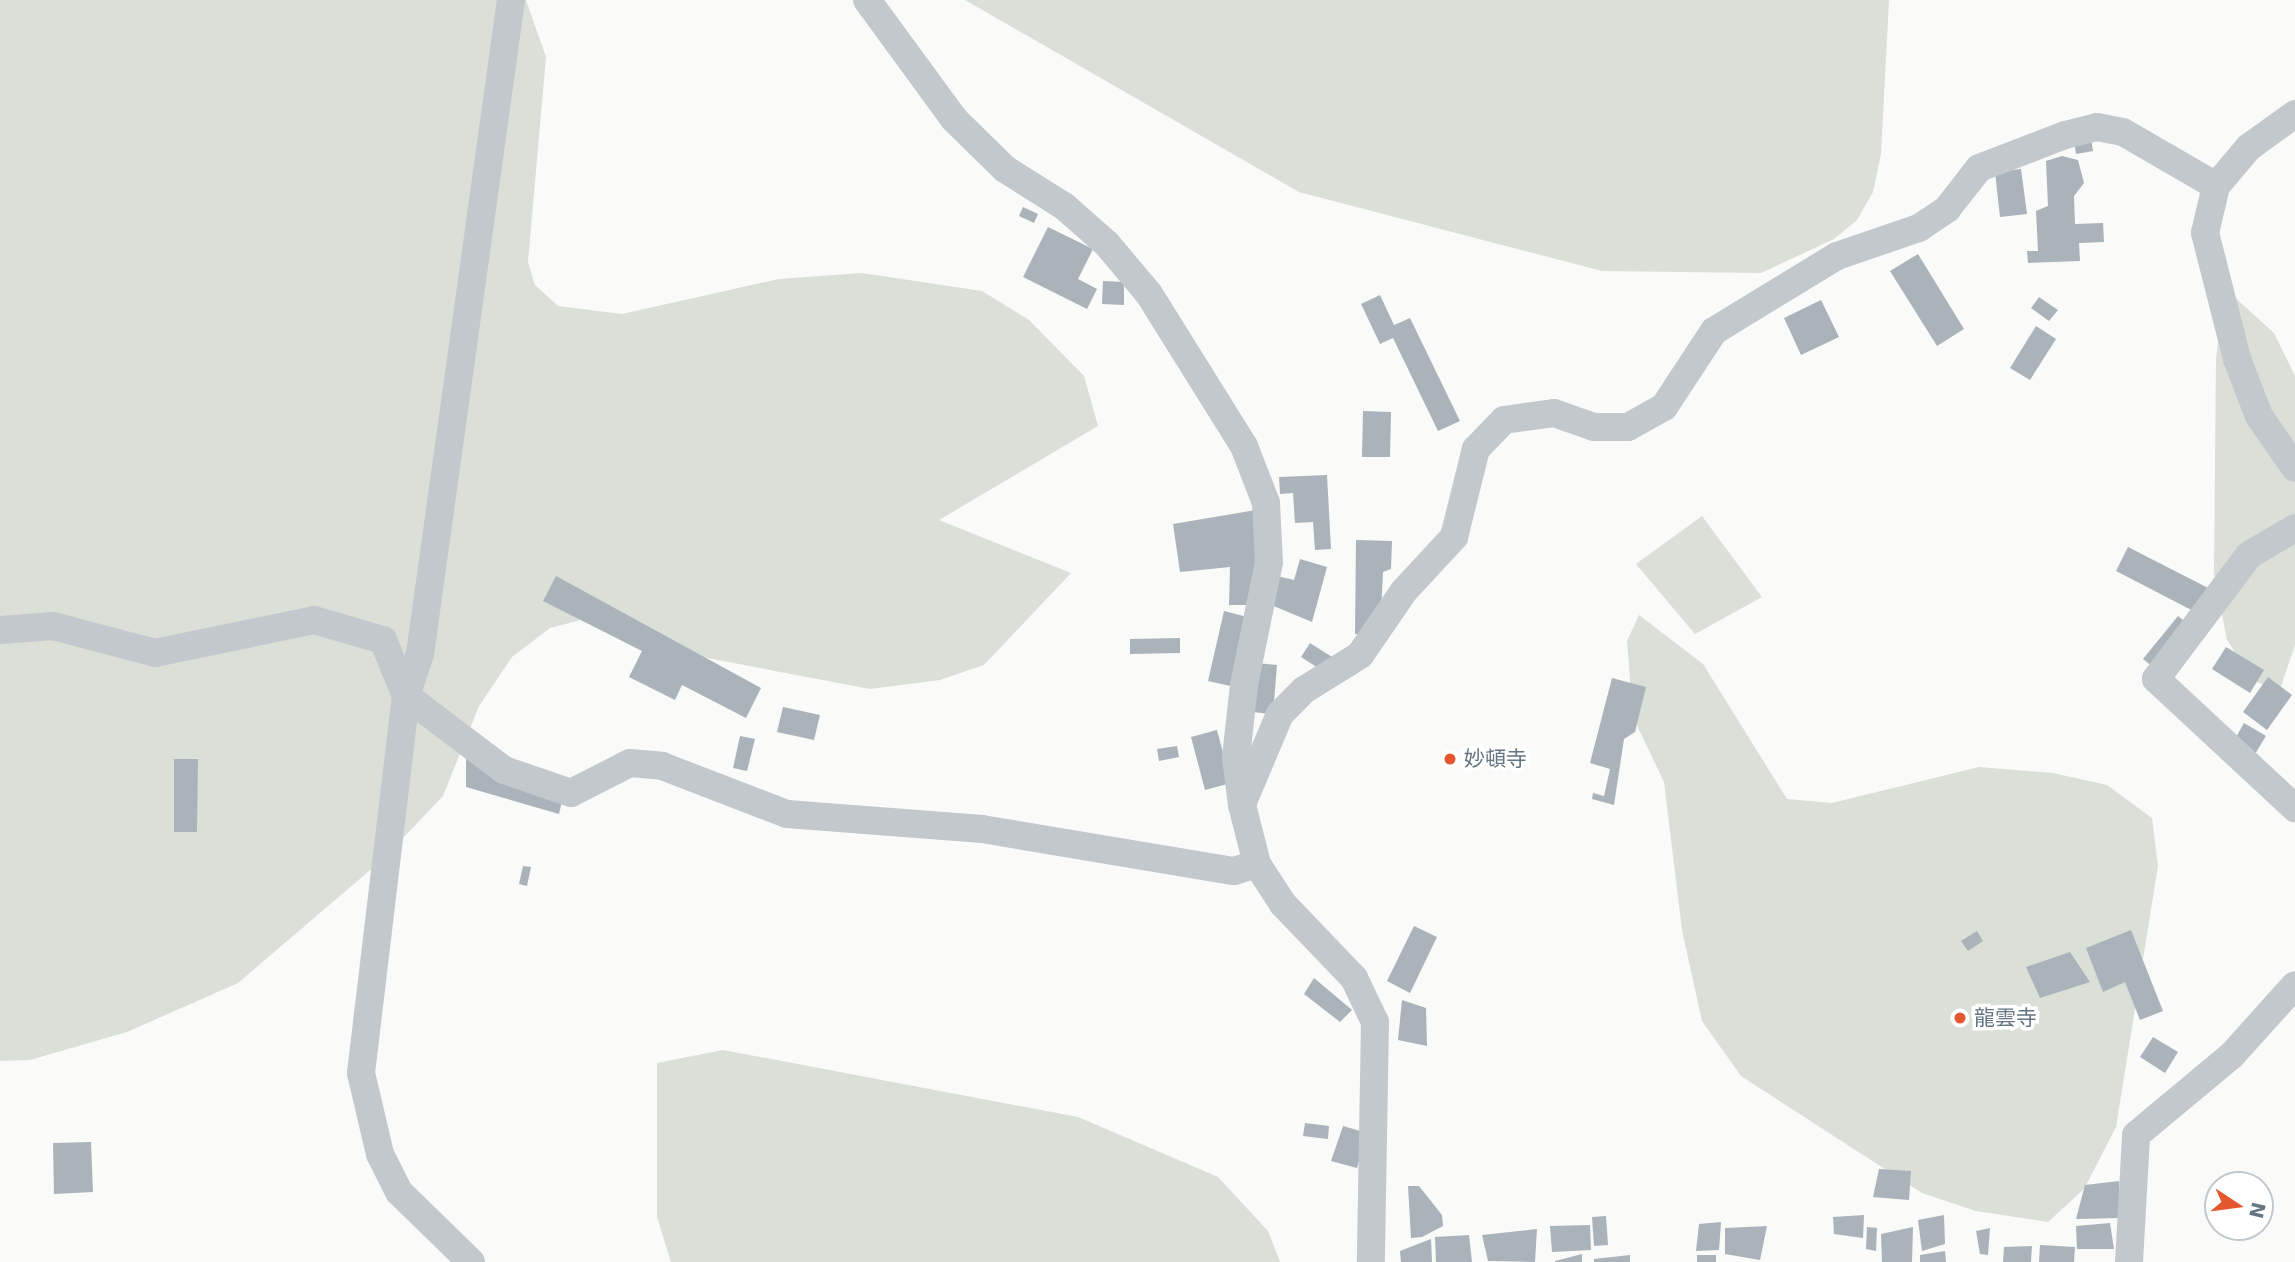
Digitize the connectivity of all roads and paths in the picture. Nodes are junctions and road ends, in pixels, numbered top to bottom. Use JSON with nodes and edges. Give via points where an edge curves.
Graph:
{"nodes":[{"id":1,"x":511,"y":0,"type":"edge"},
{"id":2,"x":867,"y":0,"type":"edge"},
{"id":3,"x":2295,"y":114,"type":"edge"},
{"id":4,"x":2216,"y":186,"type":"junction"},
{"id":5,"x":2295,"y":468,"type":"edge"},
{"id":6,"x":2295,"y":528,"type":"edge"},
{"id":7,"x":0,"y":630,"type":"edge"},
{"id":8,"x":406,"y":696,"type":"junction"},
{"id":9,"x":1242,"y":805,"type":"junction"},
{"id":10,"x":2295,"y":808,"type":"edge"},
{"id":11,"x":1257,"y":864,"type":"junction"},
{"id":12,"x":2295,"y":985,"type":"edge"},
{"id":13,"x":471,"y":1262,"type":"edge"},
{"id":14,"x":1371,"y":1262,"type":"edge"},
{"id":15,"x":2129,"y":1262,"type":"edge"}],
"edges":[{"from":1,"to":8,"type":"street","via":[[429,589]]},
{"from":2,"to":9,"type":"street","via":[[954,119],[1005,169],[1065,207],[1107,244],[1149,294],[1244,446],[1266,503],[1269,562],[1242,697],[1236,758]]},
{"from":3,"to":4,"type":"street","via":[[2249,147]]},
{"from":4,"to":5,"type":"street","via":[[2207,251],[2237,359],[2259,416]]},
{"from":4,"to":9,"type":"street","via":[[2123,132],[2098,127],[2065,135],[1979,168],[1947,209],[1919,228],[1837,256],[1714,331],[1664,407],[1628,427],[1594,427],[1554,413],[1504,420],[1476,449],[1454,537],[1404,591],[1360,655],[1304,690],[1280,714]]},
{"from":6,"to":10,"type":"street","via":[[2249,555],[2209,618],[2156,679]]},
{"from":7,"to":8,"type":"street","via":[[52,626],[155,653],[314,620],[383,640]]},
{"from":8,"to":11,"type":"street","via":[[504,770],[571,793],[630,763],[662,766],[787,814],[982,829],[1234,871]]},
{"from":8,"to":13,"type":"street","via":[[360,1073],[370,1122],[399,1192]]},
{"from":9,"to":11,"type":"street"},
{"from":11,"to":14,"type":"street","via":[[1283,904],[1354,978],[1375,1023]]},
{"from":12,"to":15,"type":"street","via":[[2232,1055],[2136,1135]]}]}
